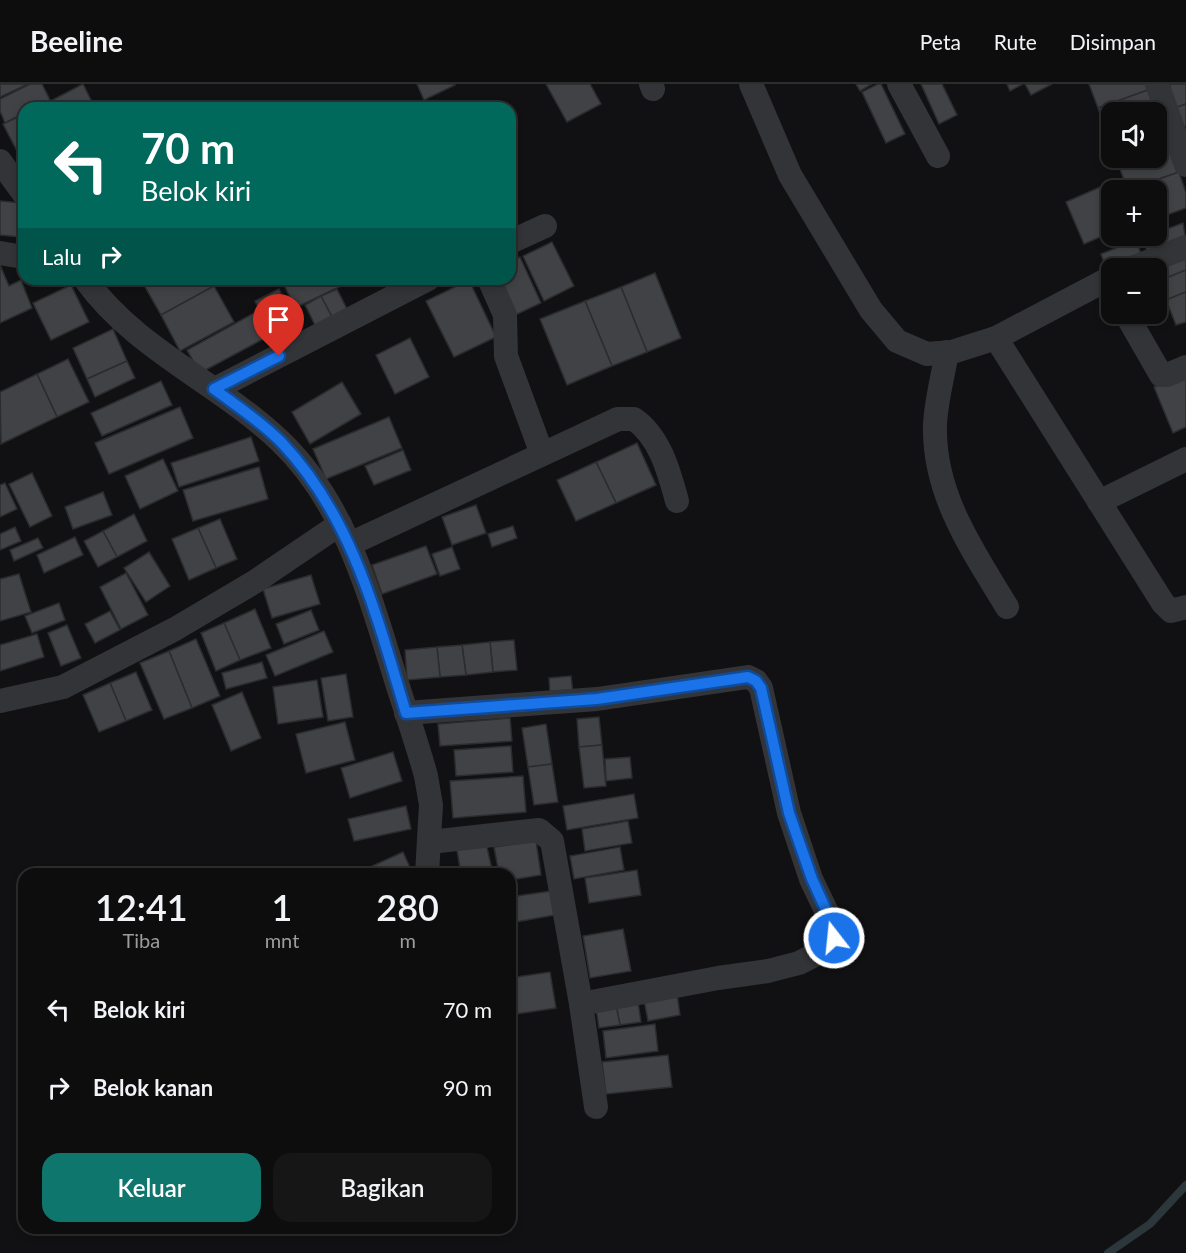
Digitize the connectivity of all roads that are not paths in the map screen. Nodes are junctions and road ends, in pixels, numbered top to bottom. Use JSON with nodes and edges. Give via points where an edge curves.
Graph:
{"nodes":[{"id":1,"x":751,"y":84,"type":"edge"},
{"id":2,"x":899,"y":84,"type":"edge"},
{"id":3,"x":1157,"y":84,"type":"edge"},
{"id":4,"x":938,"y":156,"type":"dead end"},
{"id":5,"x":0,"y":161,"type":"edge"},
{"id":6,"x":1186,"y":165,"type":"edge"},
{"id":7,"x":18,"y":186,"type":"edge"},
{"id":8,"x":545,"y":226,"type":"dead end"},
{"id":9,"x":516,"y":239,"type":"edge"},
{"id":10,"x":1186,"y":247,"type":"edge"},
{"id":11,"x":0,"y":253,"type":"edge"},
{"id":12,"x":18,"y":256,"type":"edge"},
{"id":13,"x":1158,"y":258,"type":"edge"},
{"id":14,"x":89,"y":285,"type":"edge"},
{"id":15,"x":416,"y":285,"type":"edge"},
{"id":16,"x":492,"y":285,"type":"edge"},
{"id":17,"x":1101,"y":286,"type":"edge"},
{"id":18,"x":1132,"y":324,"type":"edge"},
{"id":19,"x":996,"y":338,"type":"junction"},
{"id":20,"x":947,"y":352,"type":"junction"},
{"id":21,"x":1186,"y":367,"type":"edge"},
{"id":22,"x":214,"y":389,"type":"junction"},
{"id":23,"x":543,"y":454,"type":"junction"},
{"id":24,"x":1186,"y":459,"type":"edge"},
{"id":25,"x":677,"y":501,"type":"dead end"},
{"id":26,"x":1100,"y":502,"type":"junction"},
{"id":27,"x":345,"y":534,"type":"junction"},
{"id":28,"x":1007,"y":607,"type":"dead end"},
{"id":29,"x":1186,"y":607,"type":"edge"},
{"id":30,"x":0,"y":701,"type":"edge"},
{"id":31,"x":406,"y":713,"type":"junction"},
{"id":32,"x":430,"y":842,"type":"junction"},
{"id":33,"x":428,"y":868,"type":"edge"},
{"id":34,"x":581,"y":1004,"type":"junction"},
{"id":35,"x":596,"y":1107,"type":"dead end"}],
"edges":[{"from":1,"to":20,"type":"street","via":[[790,175],[871,310],[897,341],[927,354]]},
{"from":2,"to":4,"type":"street"},
{"from":3,"to":6,"type":"street"},
{"from":5,"to":7,"type":"street"},
{"from":8,"to":9,"type":"street"},
{"from":10,"to":13,"type":"street"},
{"from":11,"to":12,"type":"street"},
{"from":14,"to":22,"type":"street","via":[[101,301],[149,343]]},
{"from":15,"to":22,"type":"street"},
{"from":16,"to":23,"type":"street","via":[[505,315],[506,356]]},
{"from":17,"to":19,"type":"street"},
{"from":18,"to":21,"type":"street","via":[[1161,375]]},
{"from":19,"to":20,"type":"street"},
{"from":19,"to":26,"type":"street"},
{"from":20,"to":28,"type":"street","via":[[935,424],[943,487],[961,529]]},
{"from":22,"to":27,"type":"street","via":[[281,441],[306,470]]},
{"from":23,"to":25,"type":"street","via":[[618,419],[634,419],[652,438],[668,470]]},
{"from":23,"to":27,"type":"street"},
{"from":24,"to":26,"type":"street"},
{"from":26,"to":29,"type":"street","via":[[1168,609]]},
{"from":27,"to":30,"type":"street","via":[[63,687]]},
{"from":27,"to":31,"type":"street","via":[[370,595]]},
{"from":31,"to":32,"type":"street","via":[[426,776],[431,805]]},
{"from":31,"to":34,"type":"street","via":[[597,699],[748,677],[761,688],[789,813],[833,925],[830,947],[799,963],[768,971]]},
{"from":32,"to":33,"type":"street"},
{"from":32,"to":34,"type":"street","via":[[539,830],[546,834],[552,841]]},
{"from":34,"to":35,"type":"street"}]}
